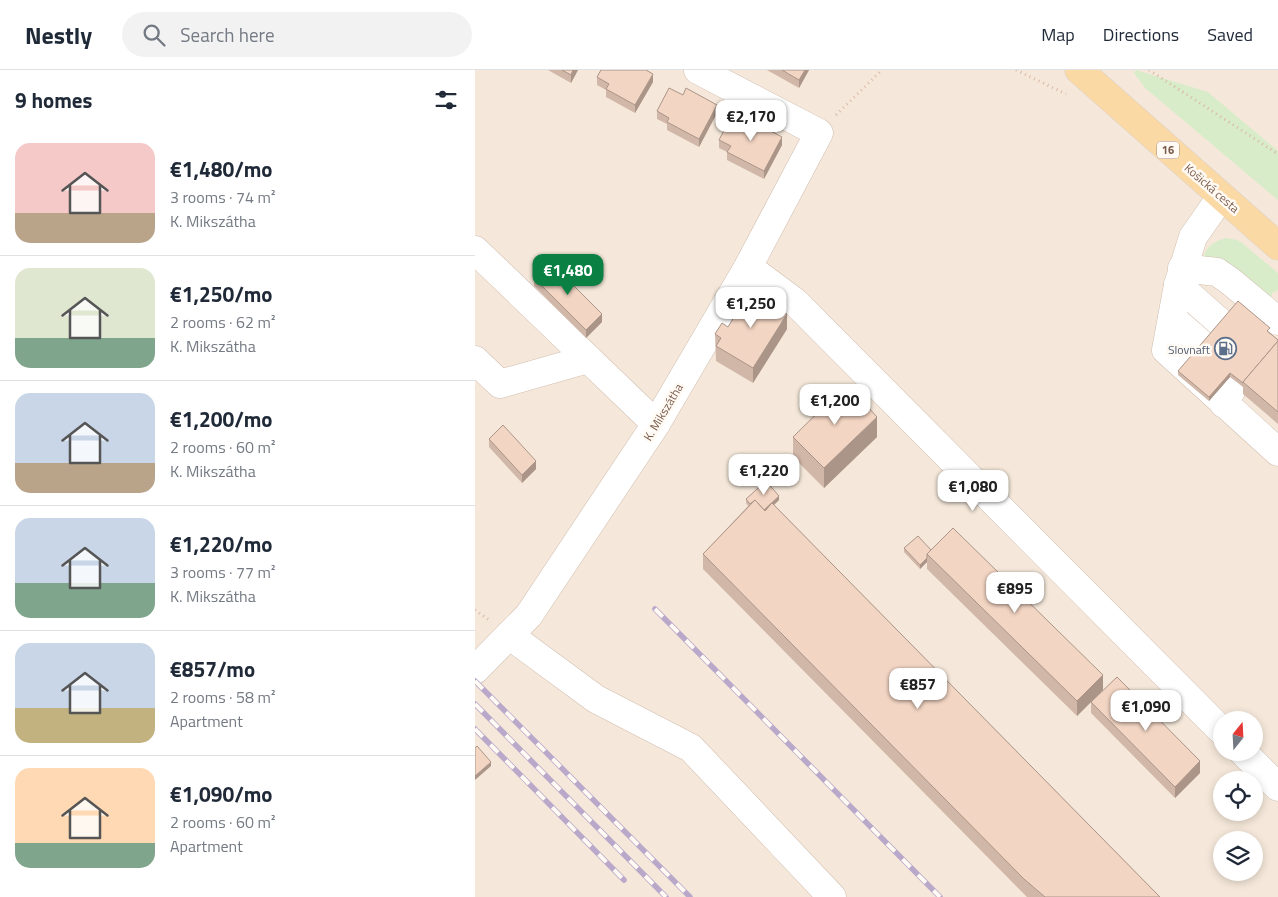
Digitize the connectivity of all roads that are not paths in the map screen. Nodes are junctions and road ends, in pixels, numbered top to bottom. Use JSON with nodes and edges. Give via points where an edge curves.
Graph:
{"nodes":[{"id":1,"x":698,"y":70,"type":"edge"},
{"id":2,"x":1079,"y":70,"type":"edge"},
{"id":3,"x":1221,"y":198,"type":"junction"},
{"id":4,"x":1278,"y":246,"type":"edge"},
{"id":5,"x":475,"y":250,"type":"edge"},
{"id":6,"x":748,"y":267,"type":"junction"},
{"id":7,"x":1180,"y":276,"type":"junction"},
{"id":8,"x":1172,"y":318,"type":"junction"},
{"id":9,"x":1278,"y":321,"type":"edge"},
{"id":10,"x":588,"y":359,"type":"junction"},
{"id":11,"x":475,"y":360,"type":"edge"},
{"id":12,"x":1239,"y":376,"type":"junction"},
{"id":13,"x":1224,"y":404,"type":"junction"},
{"id":14,"x":656,"y":424,"type":"junction"},
{"id":15,"x":1278,"y":452,"type":"edge"},
{"id":16,"x":509,"y":635,"type":"junction"},
{"id":17,"x":475,"y":670,"type":"edge"},
{"id":18,"x":1213,"y":722,"type":"edge"},
{"id":19,"x":1252,"y":761,"type":"edge"},
{"id":20,"x":1278,"y":788,"type":"edge"},
{"id":21,"x":832,"y":897,"type":"edge"}],
"edges":[{"from":1,"to":6,"type":"street","name":"K. Mikszátha","via":[[819,132]]},
{"from":2,"to":3,"type":"main road","name":"Košická cesta","number":"16"},
{"from":3,"to":4,"type":"main road","name":"Košická cesta","number":"16"},
{"from":3,"to":7,"type":"street","via":[[1193,237]]},
{"from":5,"to":10,"type":"street"},
{"from":6,"to":14,"type":"street","name":"K. Mikszátha"},
{"from":6,"to":18,"type":"street","via":[[795,302]]},
{"from":7,"to":8,"type":"street"},
{"from":7,"to":9,"type":"street","via":[[1217,272]]},
{"from":7,"to":12,"type":"street","via":[[1257,355]]},
{"from":8,"to":12,"type":"street"},
{"from":8,"to":13,"type":"street","via":[[1166,350]]},
{"from":10,"to":11,"type":"street","via":[[501,384]]},
{"from":10,"to":14,"type":"street"},
{"from":12,"to":13,"type":"street"},
{"from":13,"to":15,"type":"street"},
{"from":14,"to":16,"type":"street","name":"K. Mikszátha","via":[[529,615]]},
{"from":16,"to":17,"type":"street","name":"K. Mikszátha"},
{"from":16,"to":21,"type":"street","via":[[596,699],[691,748]]},
{"from":19,"to":20,"type":"street"}]}
